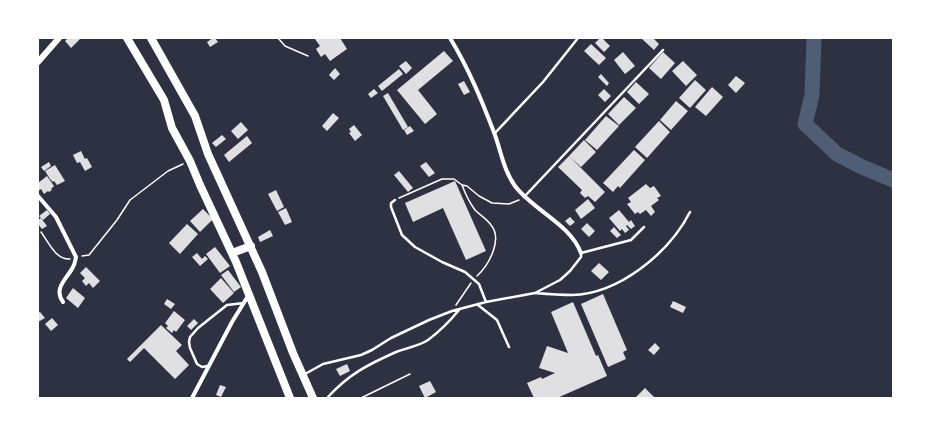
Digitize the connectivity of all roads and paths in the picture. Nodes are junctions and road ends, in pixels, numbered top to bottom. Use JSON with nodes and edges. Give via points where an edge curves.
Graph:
{"nodes":[{"id":1,"x":59,"y":38,"type":"edge"},
{"id":2,"x":127,"y":38,"type":"edge"},
{"id":3,"x":151,"y":38,"type":"edge"},
{"id":4,"x":278,"y":38,"type":"edge"},
{"id":5,"x":450,"y":38,"type":"edge"},
{"id":6,"x":578,"y":38,"type":"edge"},
{"id":7,"x":663,"y":50,"type":"dead end"},
{"id":8,"x":308,"y":56,"type":"dead end"},
{"id":9,"x":38,"y":62,"type":"edge"},
{"id":10,"x":494,"y":133,"type":"junction"},
{"id":11,"x":190,"y":161,"type":"junction"},
{"id":12,"x":462,"y":185,"type":"junction"},
{"id":13,"x":38,"y":196,"type":"edge"},
{"id":14,"x":524,"y":197,"type":"junction"},
{"id":15,"x":394,"y":200,"type":"joint"},
{"id":16,"x":690,"y":212,"type":"dead end"},
{"id":17,"x":644,"y":227,"type":"dead end"},
{"id":18,"x":41,"y":232,"type":"dead end"},
{"id":19,"x":251,"y":246,"type":"junction"},
{"id":20,"x":232,"y":253,"type":"junction"},
{"id":21,"x":581,"y":253,"type":"junction"},
{"id":22,"x":76,"y":258,"type":"junction"},
{"id":23,"x":473,"y":279,"type":"junction"},
{"id":24,"x":535,"y":293,"type":"junction"},
{"id":25,"x":246,"y":299,"type":"junction"},
{"id":26,"x":62,"y":302,"type":"dead end"},
{"id":27,"x":486,"y":302,"type":"junction"},
{"id":28,"x":477,"y":304,"type":"junction"},
{"id":29,"x":459,"y":309,"type":"junction"},
{"id":30,"x":452,"y":311,"type":"junction"},
{"id":31,"x":509,"y":347,"type":"dead end"},
{"id":32,"x":208,"y":366,"type":"junction"},
{"id":33,"x":410,"y":374,"type":"dead end"},
{"id":34,"x":302,"y":375,"type":"junction"},
{"id":35,"x":192,"y":398,"type":"edge"},
{"id":36,"x":290,"y":398,"type":"edge"},
{"id":37,"x":313,"y":398,"type":"edge"},
{"id":38,"x":328,"y":398,"type":"edge"},
{"id":39,"x":361,"y":398,"type":"edge"}],
"edges":[{"from":1,"to":9,"type":"street"},
{"from":2,"to":11,"type":"highway","via":[[164,100],[172,128]]},
{"from":3,"to":19,"type":"highway","via":[[195,116],[208,154]]},
{"from":4,"to":8,"type":"path","via":[[286,46]]},
{"from":5,"to":10,"type":"street","via":[[465,62]]},
{"from":6,"to":10,"type":"lane","via":[[543,82]]},
{"from":7,"to":14,"type":"lane"},
{"from":10,"to":14,"type":"street","via":[[510,178]]},
{"from":11,"to":20,"type":"highway"},
{"from":11,"to":22,"type":"path","via":[[168,171],[130,200],[89,255]]},
{"from":12,"to":14,"type":"path","via":[[492,202],[509,204]]},
{"from":12,"to":15,"type":"path","via":[[454,179],[442,179]]},
{"from":12,"to":23,"type":"path","via":[[474,209],[492,225],[495,234],[494,250],[489,262]]},
{"from":13,"to":22,"type":"street","via":[[56,217]]},
{"from":14,"to":21,"type":"street","via":[[568,234],[578,244]]},
{"from":15,"to":23,"type":"lane","via":[[390,207],[402,235],[414,247],[465,272]]},
{"from":16,"to":24,"type":"lane","via":[[656,256],[637,272],[612,285],[588,293]]},
{"from":17,"to":21,"type":"lane","via":[[631,240]]},
{"from":18,"to":22,"type":"path","via":[[61,258]]},
{"from":19,"to":20,"type":"highway"},
{"from":19,"to":34,"type":"highway"},
{"from":20,"to":25,"type":"highway"},
{"from":21,"to":24,"type":"lane","via":[[581,257],[560,280]]},
{"from":22,"to":26,"type":"street","via":[[74,266],[59,289],[59,298]]},
{"from":23,"to":27,"type":"lane"},
{"from":23,"to":30,"type":"path"},
{"from":24,"to":27,"type":"lane"},
{"from":25,"to":32,"type":"street"},
{"from":25,"to":32,"type":"lane","via":[[228,305],[190,337],[188,342],[197,364],[202,368]]},
{"from":25,"to":36,"type":"highway"},
{"from":27,"to":28,"type":"lane"},
{"from":28,"to":29,"type":"lane"},
{"from":28,"to":31,"type":"lane","via":[[497,320]]},
{"from":29,"to":30,"type":"lane"},
{"from":29,"to":38,"type":"lane","via":[[449,322],[427,340],[373,362],[341,384]]},
{"from":30,"to":34,"type":"lane","via":[[361,355],[323,364]]},
{"from":32,"to":35,"type":"street"},
{"from":33,"to":39,"type":"path"},
{"from":34,"to":37,"type":"highway"}]}
